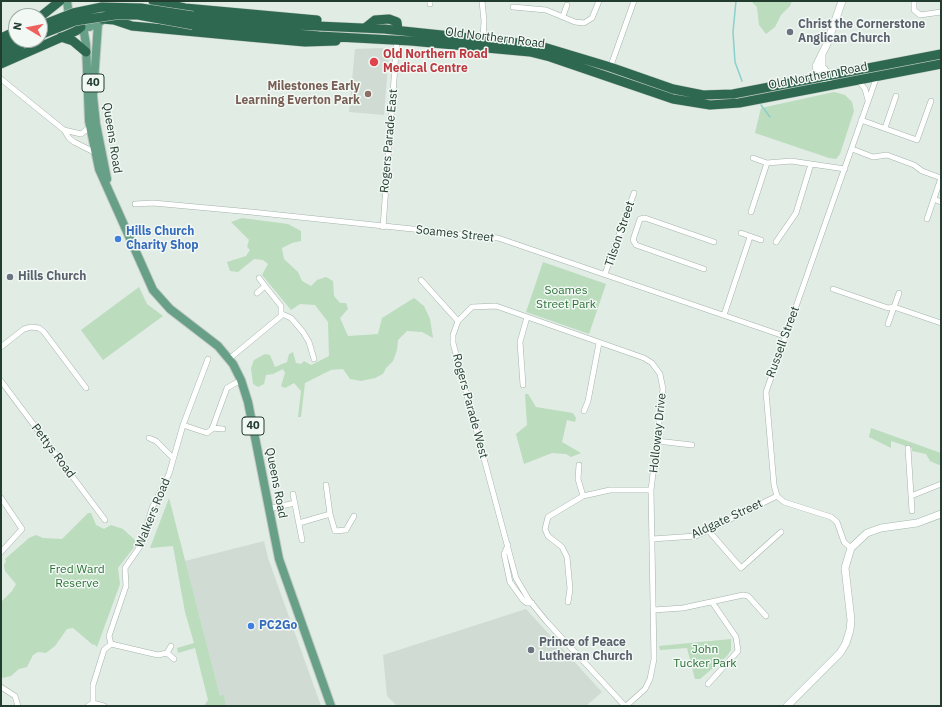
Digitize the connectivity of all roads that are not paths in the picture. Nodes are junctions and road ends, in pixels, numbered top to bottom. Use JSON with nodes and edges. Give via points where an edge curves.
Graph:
{"nodes":[{"id":1,"x":60,"y":1,"type":"edge"},
{"id":2,"x":67,"y":1,"type":"edge"},
{"id":3,"x":109,"y":1,"type":"edge"},
{"id":4,"x":153,"y":1,"type":"edge"},
{"id":5,"x":482,"y":1,"type":"edge"},
{"id":6,"x":599,"y":1,"type":"edge"},
{"id":7,"x":634,"y":1,"type":"edge"},
{"id":8,"x":842,"y":1,"type":"edge"},
{"id":9,"x":914,"y":1,"type":"edge"},
{"id":10,"x":567,"y":5,"type":"dead end"},
{"id":11,"x":513,"y":7,"type":"dead end"},
{"id":12,"x":48,"y":11,"type":"edge"},
{"id":13,"x":941,"y":12,"type":"edge"},
{"id":14,"x":563,"y":16,"type":"junction"},
{"id":15,"x":100,"y":21,"type":"junction"},
{"id":16,"x":193,"y":21,"type":"junction"},
{"id":17,"x":82,"y":27,"type":"junction"},
{"id":18,"x":337,"y":27,"type":"junction"},
{"id":19,"x":48,"y":30,"type":"edge"},
{"id":20,"x":397,"y":35,"type":"junction"},
{"id":21,"x":61,"y":37,"type":"junction"},
{"id":22,"x":345,"y":38,"type":"junction"},
{"id":23,"x":484,"y":39,"type":"junction"},
{"id":24,"x":15,"y":48,"type":"edge"},
{"id":25,"x":86,"y":52,"type":"junction"},
{"id":26,"x":941,"y":54,"type":"edge"},
{"id":27,"x":1,"y":55,"type":"edge"},
{"id":28,"x":822,"y":55,"type":"junction"},
{"id":29,"x":1,"y":64,"type":"edge"},
{"id":30,"x":941,"y":64,"type":"edge"},
{"id":31,"x":610,"y":67,"type":"junction"},
{"id":32,"x":829,"y":75,"type":"junction"},
{"id":33,"x":877,"y":76,"type":"junction"},
{"id":34,"x":607,"y":77,"type":"junction"},
{"id":35,"x":819,"y":77,"type":"junction"},
{"id":36,"x":1,"y":79,"type":"edge"},
{"id":37,"x":858,"y":80,"type":"junction"},
{"id":38,"x":833,"y":85,"type":"junction"},
{"id":39,"x":896,"y":96,"type":"dead end"},
{"id":40,"x":868,"y":100,"type":"junction"},
{"id":41,"x":930,"y":101,"type":"dead end"},
{"id":42,"x":862,"y":120,"type":"junction"},
{"id":43,"x":90,"y":127,"type":"junction"},
{"id":44,"x":885,"y":128,"type":"junction"},
{"id":45,"x":64,"y":130,"type":"junction"},
{"id":46,"x":852,"y":149,"type":"junction"},
{"id":47,"x":94,"y":152,"type":"junction"},
{"id":48,"x":753,"y":158,"type":"dead end"},
{"id":49,"x":767,"y":163,"type":"junction"},
{"id":50,"x":811,"y":164,"type":"junction"},
{"id":51,"x":845,"y":169,"type":"junction"},
{"id":52,"x":941,"y":178,"type":"edge"},
{"id":53,"x":107,"y":184,"type":"junction"},
{"id":54,"x":634,"y":193,"type":"dead end"},
{"id":55,"x":934,"y":199,"type":"junction"},
{"id":56,"x":941,"y":202,"type":"edge"},
{"id":57,"x":135,"y":204,"type":"dead end"},
{"id":58,"x":751,"y":212,"type":"dead end"},
{"id":59,"x":927,"y":219,"type":"dead end"},
{"id":60,"x":383,"y":227,"type":"junction"},
{"id":61,"x":741,"y":233,"type":"dead end"},
{"id":62,"x":750,"y":237,"type":"junction"},
{"id":63,"x":761,"y":240,"type":"dead end"},
{"id":64,"x":714,"y":242,"type":"dead end"},
{"id":65,"x":776,"y":242,"type":"dead end"},
{"id":66,"x":704,"y":269,"type":"dead end"},
{"id":67,"x":605,"y":274,"type":"junction"},
{"id":68,"x":259,"y":278,"type":"dead end"},
{"id":69,"x":421,"y":280,"type":"dead end"},
{"id":70,"x":265,"y":286,"type":"junction"},
{"id":71,"x":833,"y":289,"type":"dead end"},
{"id":72,"x":257,"y":293,"type":"dead end"},
{"id":73,"x":899,"y":293,"type":"dead end"},
{"id":74,"x":894,"y":307,"type":"junction"},
{"id":75,"x":282,"y":314,"type":"junction"},
{"id":76,"x":724,"y":315,"type":"junction"},
{"id":77,"x":527,"y":317,"type":"junction"},
{"id":78,"x":458,"y":321,"type":"junction"},
{"id":79,"x":941,"y":323,"type":"edge"},
{"id":80,"x":888,"y":324,"type":"dead end"},
{"id":81,"x":784,"y":336,"type":"junction"},
{"id":82,"x":599,"y":342,"type":"junction"},
{"id":83,"x":1,"y":347,"type":"edge"},
{"id":84,"x":208,"y":359,"type":"dead end"},
{"id":85,"x":229,"y":359,"type":"junction"},
{"id":86,"x":314,"y":359,"type":"dead end"},
{"id":87,"x":241,"y":380,"type":"junction"},
{"id":88,"x":1,"y":381,"type":"edge"},
{"id":89,"x":523,"y":385,"type":"dead end"},
{"id":90,"x":86,"y":388,"type":"dead end"},
{"id":91,"x":584,"y":411,"type":"dead end"},
{"id":92,"x":183,"y":425,"type":"junction"},
{"id":93,"x":212,"y":428,"type":"junction"},
{"id":94,"x":223,"y":429,"type":"dead end"},
{"id":95,"x":149,"y":438,"type":"dead end"},
{"id":96,"x":657,"y":441,"type":"junction"},
{"id":97,"x":692,"y":445,"type":"dead end"},
{"id":98,"x":908,"y":448,"type":"dead end"},
{"id":99,"x":173,"y":458,"type":"junction"},
{"id":100,"x":579,"y":465,"type":"dead end"},
{"id":101,"x":941,"y":484,"type":"edge"},
{"id":102,"x":326,"y":485,"type":"dead end"},
{"id":103,"x":651,"y":490,"type":"junction"},
{"id":104,"x":293,"y":494,"type":"dead end"},
{"id":105,"x":583,"y":496,"type":"junction"},
{"id":106,"x":777,"y":496,"type":"junction"},
{"id":107,"x":911,"y":496,"type":"junction"},
{"id":108,"x":1,"y":498,"type":"edge"},
{"id":109,"x":295,"y":503,"type":"junction"},
{"id":110,"x":268,"y":509,"type":"junction"},
{"id":111,"x":912,"y":511,"type":"dead end"},
{"id":112,"x":330,"y":514,"type":"junction"},
{"id":113,"x":941,"y":514,"type":"edge"},
{"id":114,"x":354,"y":516,"type":"dead end"},
{"id":115,"x":105,"y":520,"type":"dead end"},
{"id":116,"x":299,"y":523,"type":"junction"},
{"id":117,"x":708,"y":530,"type":"junction"},
{"id":118,"x":781,"y":532,"type":"dead end"},
{"id":119,"x":652,"y":539,"type":"junction"},
{"id":120,"x":302,"y":540,"type":"dead end"},
{"id":121,"x":851,"y":548,"type":"junction"},
{"id":122,"x":1,"y":552,"type":"edge"},
{"id":123,"x":568,"y":602,"type":"dead end"},
{"id":124,"x":712,"y":602,"type":"junction"},
{"id":125,"x":653,"y":610,"type":"junction"},
{"id":126,"x":766,"y":616,"type":"dead end"},
{"id":127,"x":111,"y":644,"type":"junction"},
{"id":128,"x":171,"y":646,"type":"dead end"},
{"id":129,"x":167,"y":653,"type":"junction"},
{"id":130,"x":174,"y":659,"type":"dead end"},
{"id":131,"x":708,"y":684,"type":"dead end"},
{"id":132,"x":1,"y":687,"type":"edge"},
{"id":133,"x":94,"y":703,"type":"junction"},
{"id":134,"x":18,"y":706,"type":"edge"},
{"id":135,"x":88,"y":706,"type":"edge"},
{"id":136,"x":104,"y":706,"type":"edge"},
{"id":137,"x":331,"y":706,"type":"edge"},
{"id":138,"x":626,"y":706,"type":"edge"},
{"id":139,"x":787,"y":706,"type":"edge"}],
"edges":[{"from":1,"to":12,"type":"highway"},
{"from":2,"to":17,"type":"main road","number":"40","via":[[71,19]]},
{"from":3,"to":15,"type":"main road","number":"40"},
{"from":4,"to":18,"type":"highway","via":[[185,8],[322,21]]},
{"from":5,"to":23,"type":"street"},
{"from":6,"to":14,"type":"street","via":[[594,15],[587,22],[578,23]]},
{"from":7,"to":31,"type":"street"},
{"from":8,"to":28,"type":"main road"},
{"from":9,"to":13,"type":"street","via":[[914,10],[920,15]]},
{"from":10,"to":14,"type":"street"},
{"from":11,"to":14,"type":"street","via":[[546,10]]},
{"from":15,"to":17,"type":"main road","via":[[89,27]]},
{"from":15,"to":22,"type":"highway","via":[[114,20],[132,26],[305,42],[334,42]]},
{"from":15,"to":53,"type":"main road","name":"Queens Road","number":"40","via":[[93,96]]},
{"from":16,"to":18,"type":"highway","name":"Old Northern Road"},
{"from":16,"to":19,"type":"highway","name":"Old Northern Road","bridge":true,"via":[[115,15],[75,21]]},
{"from":16,"to":22,"type":"highway","name":"Old Northern Road"},
{"from":17,"to":21,"type":"highway"},
{"from":17,"to":25,"type":"main road","name":"Queens Road","number":"40"},
{"from":18,"to":20,"type":"highway","name":"Old Northern Road","via":[[365,28]]},
{"from":20,"to":22,"type":"highway","name":"Old Northern Road"},
{"from":20,"to":23,"type":"highway","name":"Old Northern Road"},
{"from":20,"to":34,"type":"highway","name":"Old Northern Road","via":[[535,53]]},
{"from":20,"to":60,"type":"street","name":"Rogers Parade East"},
{"from":21,"to":25,"type":"highway"},
{"from":21,"to":29,"type":"highway"},
{"from":23,"to":31,"type":"highway","name":"Old Northern Road","via":[[537,45]]},
{"from":24,"to":27,"type":"highway"},
{"from":25,"to":43,"type":"main road","name":"Queens Road","number":"40"},
{"from":26,"to":32,"type":"highway","name":"Old Northern Road"},
{"from":28,"to":32,"type":"main road","via":[[822,67]]},
{"from":28,"to":35,"type":"main road","via":[[816,66]]},
{"from":30,"to":33,"type":"highway","name":"Old Northern Road"},
{"from":31,"to":34,"type":"street"},
{"from":31,"to":35,"type":"highway","name":"Old Northern Road","via":[[673,89],[703,95],[733,94]]},
{"from":32,"to":35,"type":"highway","name":"Old Northern Road"},
{"from":33,"to":37,"type":"highway","name":"Old Northern Road"},
{"from":33,"to":40,"type":"street","name":"Russell Street"},
{"from":34,"to":38,"type":"highway","name":"Old Northern Road","via":[[673,99],[710,105],[739,103]]},
{"from":35,"to":38,"type":"main road"},
{"from":36,"to":45,"type":"street"},
{"from":37,"to":38,"type":"highway","name":"Old Northern Road"},
{"from":37,"to":40,"type":"street","via":[[865,88]]},
{"from":39,"to":44,"type":"street"},
{"from":40,"to":42,"type":"street","name":"Russell Street"},
{"from":41,"to":44,"type":"street","via":[[917,140]]},
{"from":42,"to":44,"type":"street"},
{"from":42,"to":46,"type":"street","name":"Russell Street"},
{"from":43,"to":45,"type":"street","via":[[81,134]]},
{"from":43,"to":47,"type":"main road","name":"Queens Road","number":"40"},
{"from":45,"to":47,"type":"street","via":[[74,142]]},
{"from":46,"to":51,"type":"street","name":"Russell Street"},
{"from":46,"to":52,"type":"street","via":[[873,157],[887,156]]},
{"from":47,"to":53,"type":"main road","name":"Queens Road","number":"40"},
{"from":48,"to":49,"type":"street"},
{"from":49,"to":50,"type":"street","via":[[791,161]]},
{"from":49,"to":58,"type":"street"},
{"from":50,"to":51,"type":"street"},
{"from":50,"to":65,"type":"street","via":[[796,213]]},
{"from":51,"to":81,"type":"street","name":"Russell Street"},
{"from":52,"to":55,"type":"street"},
{"from":53,"to":85,"type":"main road","name":"Queens Road","number":"40","via":[[153,290],[170,309],[218,346]]},
{"from":54,"to":67,"type":"street","name":"Tilson Street"},
{"from":55,"to":56,"type":"street"},
{"from":55,"to":59,"type":"street"},
{"from":57,"to":60,"type":"street","name":"Soames Street","via":[[154,203]]},
{"from":60,"to":67,"type":"street","name":"Soames Street","via":[[498,238]]},
{"from":61,"to":62,"type":"street"},
{"from":62,"to":63,"type":"street"},
{"from":62,"to":76,"type":"street"},
{"from":64,"to":66,"type":"street","via":[[645,218],[640,219],[633,240],[636,245]]},
{"from":67,"to":76,"type":"street","name":"Soames Street"},
{"from":68,"to":70,"type":"street"},
{"from":69,"to":78,"type":"street"},
{"from":70,"to":72,"type":"street"},
{"from":70,"to":75,"type":"street","via":[[281,306]]},
{"from":71,"to":74,"type":"street","via":[[888,308]]},
{"from":73,"to":74,"type":"street"},
{"from":74,"to":79,"type":"street"},
{"from":74,"to":80,"type":"street"},
{"from":75,"to":85,"type":"street"},
{"from":75,"to":86,"type":"street","via":[[293,320],[306,337]]},
{"from":76,"to":81,"type":"street","name":"Soames Street"},
{"from":77,"to":78,"type":"street","name":"Holloway Drive","via":[[491,305],[472,307]]},
{"from":77,"to":82,"type":"street","name":"Holloway Drive"},
{"from":77,"to":89,"type":"street","via":[[520,342]]},
{"from":78,"to":138,"type":"street","name":"Rogers Parade West","via":[[453,343],[516,578],[532,603]]},
{"from":81,"to":106,"type":"street","name":"Russell Street","via":[[766,392]]},
{"from":82,"to":91,"type":"street"},
{"from":82,"to":96,"type":"street","name":"Holloway Drive","via":[[644,358],[652,363],[660,374],[663,389]]},
{"from":83,"to":90,"type":"street","via":[[24,329],[39,328]]},
{"from":84,"to":92,"type":"street","name":"Walkers Road"},
{"from":85,"to":87,"type":"main road","name":"Queens Road","number":"40"},
{"from":87,"to":93,"type":"street","via":[[227,388]]},
{"from":87,"to":110,"type":"main road","name":"Queens Road","number":"40","via":[[248,402]]},
{"from":88,"to":115,"type":"street","name":"Pettys Road"},
{"from":92,"to":93,"type":"street","via":[[207,433]]},
{"from":92,"to":99,"type":"street","name":"Walkers Road"},
{"from":93,"to":94,"type":"street"},
{"from":95,"to":99,"type":"street","via":[[156,441]]},
{"from":96,"to":97,"type":"street"},
{"from":96,"to":103,"type":"street","name":"Holloway Drive"},
{"from":98,"to":107,"type":"street"},
{"from":99,"to":127,"type":"street","name":"Walkers Road","via":[[152,508],[141,545],[125,568],[126,586],[109,636]]},
{"from":100,"to":105,"type":"street","via":[[578,479]]},
{"from":101,"to":107,"type":"street"},
{"from":102,"to":112,"type":"street"},
{"from":103,"to":105,"type":"street","via":[[610,490]]},
{"from":103,"to":119,"type":"street","name":"Holloway Drive"},
{"from":104,"to":109,"type":"street"},
{"from":105,"to":123,"type":"street","via":[[548,517],[545,524],[548,536],[566,551],[570,589]]},
{"from":106,"to":117,"type":"street","name":"Aldgate Street"},
{"from":106,"to":121,"type":"street","via":[[784,502],[831,517],[837,522],[844,542]]},
{"from":107,"to":111,"type":"street"},
{"from":108,"to":122,"type":"street","via":[[22,528]]},
{"from":109,"to":110,"type":"street"},
{"from":109,"to":116,"type":"street"},
{"from":110,"to":137,"type":"main road","name":"Queens Road","number":"40","via":[[278,559]]},
{"from":112,"to":114,"type":"street","via":[[335,531],[346,530]]},
{"from":112,"to":116,"type":"street"},
{"from":113,"to":121,"type":"main road","via":[[917,523],[881,528],[867,533]]},
{"from":116,"to":120,"type":"street"},
{"from":117,"to":118,"type":"street","via":[[741,568]]},
{"from":117,"to":119,"type":"street","name":"Aldgate Street","via":[[688,538]]},
{"from":119,"to":125,"type":"street","name":"Holloway Drive"},
{"from":121,"to":139,"type":"main road","via":[[845,568],[851,620],[846,642],[840,653]]},
{"from":124,"to":125,"type":"street","via":[[683,608]]},
{"from":124,"to":126,"type":"street","via":[[748,596]]},
{"from":124,"to":131,"type":"street","via":[[736,637],[738,651]]},
{"from":125,"to":138,"type":"street","name":"Holloway Drive","via":[[655,649],[650,679],[645,689]]},
{"from":127,"to":129,"type":"street","via":[[158,655]]},
{"from":127,"to":133,"type":"street","name":"Walkers Road","via":[[104,650],[93,685]]},
{"from":128,"to":129,"type":"street"},
{"from":129,"to":130,"type":"street"},
{"from":132,"to":134,"type":"street","via":[[15,696]]},
{"from":133,"to":135,"type":"street"},
{"from":133,"to":136,"type":"street"}]}
